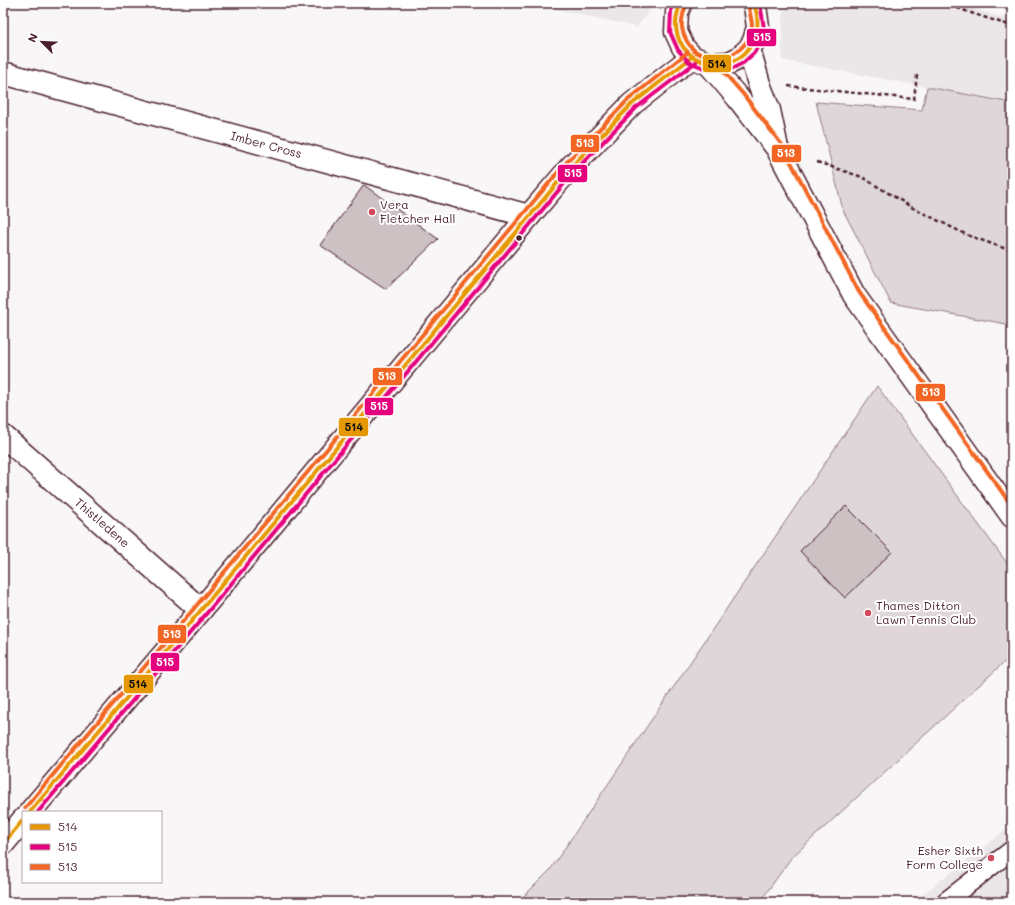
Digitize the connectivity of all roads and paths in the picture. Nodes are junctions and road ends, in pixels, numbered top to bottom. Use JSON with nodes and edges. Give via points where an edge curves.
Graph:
{"nodes":[{"id":1,"x":681,"y":3,"type":"edge"},
{"id":2,"x":753,"y":3,"type":"edge"},
{"id":3,"x":944,"y":3,"type":"edge"},
{"id":4,"x":1012,"y":26,"type":"edge"},
{"id":5,"x":749,"y":49,"type":"junction"},
{"id":6,"x":701,"y":61,"type":"junction"},
{"id":7,"x":3,"y":73,"type":"edge"},
{"id":8,"x":917,"y":75,"type":"dead end"},
{"id":9,"x":759,"y":84,"type":"junction"},
{"id":10,"x":782,"y":157,"type":"junction"},
{"id":11,"x":529,"y":216,"type":"junction"},
{"id":12,"x":1012,"y":251,"type":"edge"},
{"id":13,"x":3,"y":436,"type":"edge"},
{"id":14,"x":1012,"y":516,"type":"edge"},
{"id":15,"x":201,"y":610,"type":"junction"},
{"id":16,"x":31,"y":811,"type":"edge"},
{"id":17,"x":22,"y":821,"type":"edge"},
{"id":18,"x":3,"y":844,"type":"edge"},
{"id":19,"x":1012,"y":850,"type":"edge"},
{"id":20,"x":945,"y":902,"type":"edge"}],
"edges":[{"from":1,"to":6,"type":"street","via":[[677,12],[676,32],[682,47]]},
{"from":2,"to":5,"type":"street","via":[[758,27]]},
{"from":3,"to":4,"type":"path"},
{"from":5,"to":6,"type":"street","via":[[740,58],[729,63]]},
{"from":5,"to":9,"type":"street"},
{"from":6,"to":10,"type":"street","via":[[738,98]]},
{"from":6,"to":11,"type":"street","via":[[632,104]]},
{"from":7,"to":11,"type":"street","name":"Imber Cross"},
{"from":8,"to":9,"type":"path","via":[[914,99]]},
{"from":9,"to":10,"type":"street"},
{"from":10,"to":12,"type":"path","via":[[816,162],[862,177],[913,208],[967,235]]},
{"from":10,"to":14,"type":"street","via":[[854,295]]},
{"from":11,"to":15,"type":"street"},
{"from":13,"to":15,"type":"street","name":"Thistledene"},
{"from":15,"to":16,"type":"street"},
{"from":17,"to":18,"type":"street"},
{"from":19,"to":20,"type":"lane"}]}
